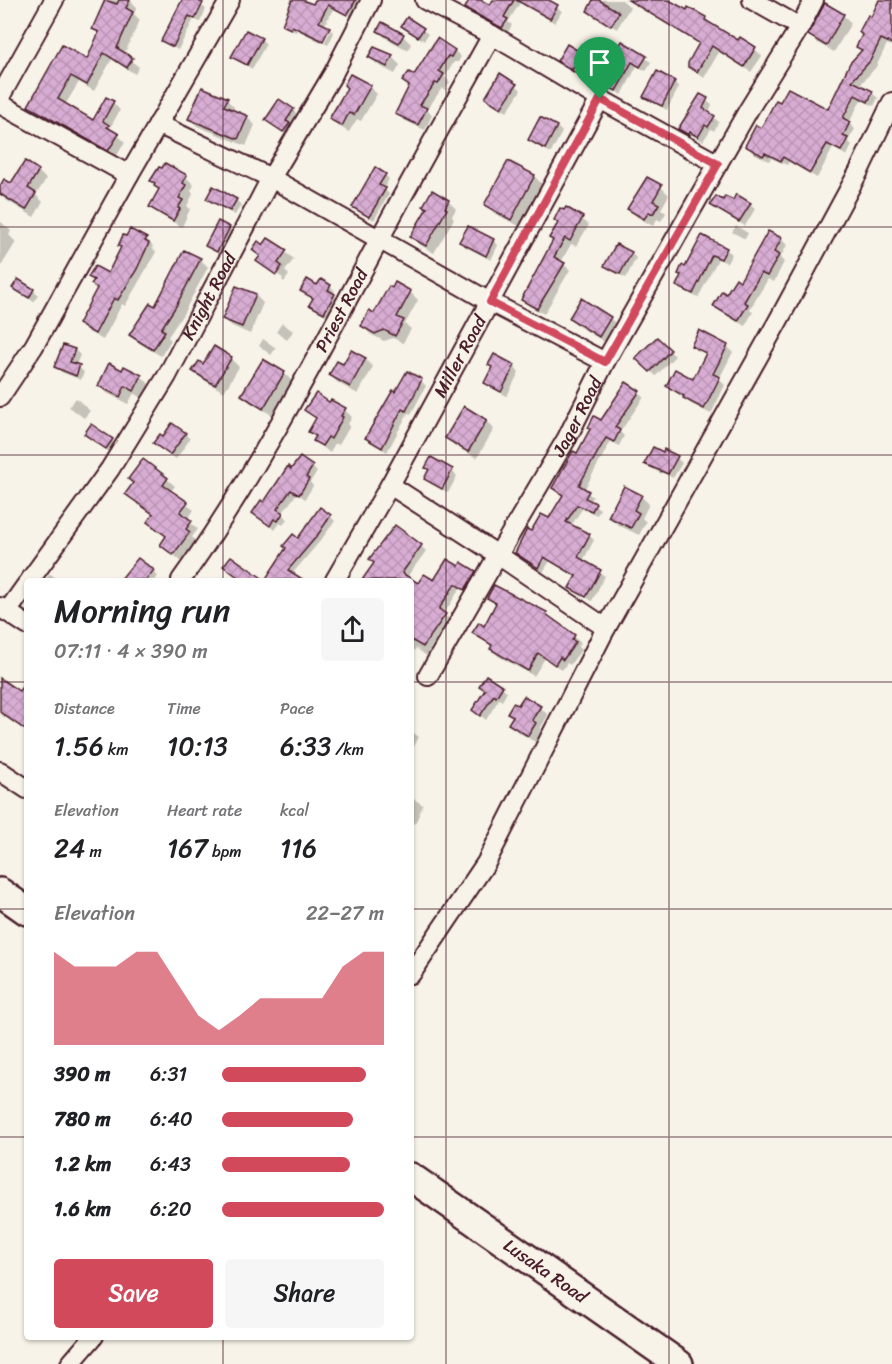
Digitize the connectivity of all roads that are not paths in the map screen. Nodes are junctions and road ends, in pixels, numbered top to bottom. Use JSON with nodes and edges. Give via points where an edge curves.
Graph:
{"nodes":[{"id":1,"x":54,"y":0,"type":"edge"},
{"id":2,"x":230,"y":0,"type":"edge"},
{"id":3,"x":371,"y":0,"type":"edge"},
{"id":4,"x":425,"y":0,"type":"edge"},
{"id":5,"x":752,"y":0,"type":"edge"},
{"id":6,"x":814,"y":0,"type":"edge"},
{"id":7,"x":800,"y":27,"type":"junction"},
{"id":8,"x":492,"y":35,"type":"junction"},
{"id":9,"x":0,"y":97,"type":"edge"},
{"id":10,"x":600,"y":99,"type":"junction"},
{"id":11,"x":892,"y":102,"type":"edge"},
{"id":12,"x":0,"y":104,"type":"edge"},
{"id":13,"x":158,"y":124,"type":"junction"},
{"id":14,"x":718,"y":164,"type":"junction"},
{"id":15,"x":129,"y":175,"type":"junction"},
{"id":16,"x":272,"y":178,"type":"junction"},
{"id":17,"x":379,"y":240,"type":"junction"},
{"id":18,"x":490,"y":302,"type":"junction"},
{"id":19,"x":605,"y":362,"type":"junction"},
{"id":20,"x":0,"y":397,"type":"edge"},
{"id":21,"x":390,"y":486,"type":"junction"},
{"id":22,"x":498,"y":555,"type":"junction"},
{"id":23,"x":31,"y":578,"type":"edge"},
{"id":24,"x":182,"y":578,"type":"edge"},
{"id":25,"x":336,"y":578,"type":"edge"},
{"id":26,"x":24,"y":587,"type":"edge"},
{"id":27,"x":4,"y":610,"type":"edge"},
{"id":28,"x":24,"y":623,"type":"edge"},
{"id":29,"x":606,"y":628,"type":"junction"},
{"id":30,"x":428,"y":676,"type":"dead end"},
{"id":31,"x":0,"y":771,"type":"edge"},
{"id":32,"x":24,"y":787,"type":"edge"},
{"id":33,"x":0,"y":892,"type":"edge"},
{"id":34,"x":24,"y":909,"type":"edge"},
{"id":35,"x":414,"y":970,"type":"edge"},
{"id":36,"x":414,"y":1179,"type":"edge"},
{"id":37,"x":91,"y":1340,"type":"edge"},
{"id":38,"x":70,"y":1364,"type":"edge"},
{"id":39,"x":679,"y":1364,"type":"edge"}],
"edges":[{"from":1,"to":9,"type":"street"},
{"from":2,"to":13,"type":"street"},
{"from":3,"to":16,"type":"street","name":"Knight Road"},
{"from":4,"to":8,"type":"street"},
{"from":5,"to":7,"type":"street"},
{"from":6,"to":7,"type":"street","name":"Jager Road"},
{"from":7,"to":14,"type":"street","name":"Jager Road"},
{"from":8,"to":10,"type":"street"},
{"from":8,"to":17,"type":"street","name":"Priest Road"},
{"from":10,"to":14,"type":"street"},
{"from":10,"to":18,"type":"street","name":"Miller Road"},
{"from":11,"to":29,"type":"street","via":[[777,323]]},
{"from":12,"to":15,"type":"street"},
{"from":13,"to":15,"type":"street"},
{"from":13,"to":16,"type":"street"},
{"from":14,"to":19,"type":"street","name":"Jager Road"},
{"from":15,"to":20,"type":"street","via":[[34,346]]},
{"from":16,"to":17,"type":"street"},
{"from":16,"to":23,"type":"street","name":"Knight Road","via":[[167,376],[110,469]]},
{"from":17,"to":18,"type":"street"},
{"from":17,"to":24,"type":"street","name":"Priest Road","via":[[294,401],[218,529]]},
{"from":18,"to":19,"type":"street"},
{"from":18,"to":21,"type":"street","name":"Miller Road"},
{"from":19,"to":22,"type":"street","name":"Jager Road","via":[[567,438]]},
{"from":21,"to":22,"type":"street"},
{"from":21,"to":25,"type":"street","name":"Miller Road"},
{"from":22,"to":29,"type":"street"},
{"from":22,"to":30,"type":"street","name":"Jager Road"},
{"from":26,"to":27,"type":"street","name":"Knight Road"},
{"from":27,"to":28,"type":"street"},
{"from":29,"to":35,"type":"street","via":[[486,863]]},
{"from":31,"to":32,"type":"street"},
{"from":33,"to":34,"type":"highway"},
{"from":36,"to":39,"type":"highway","name":"Lusaka Road"},
{"from":37,"to":38,"type":"street"}]}
